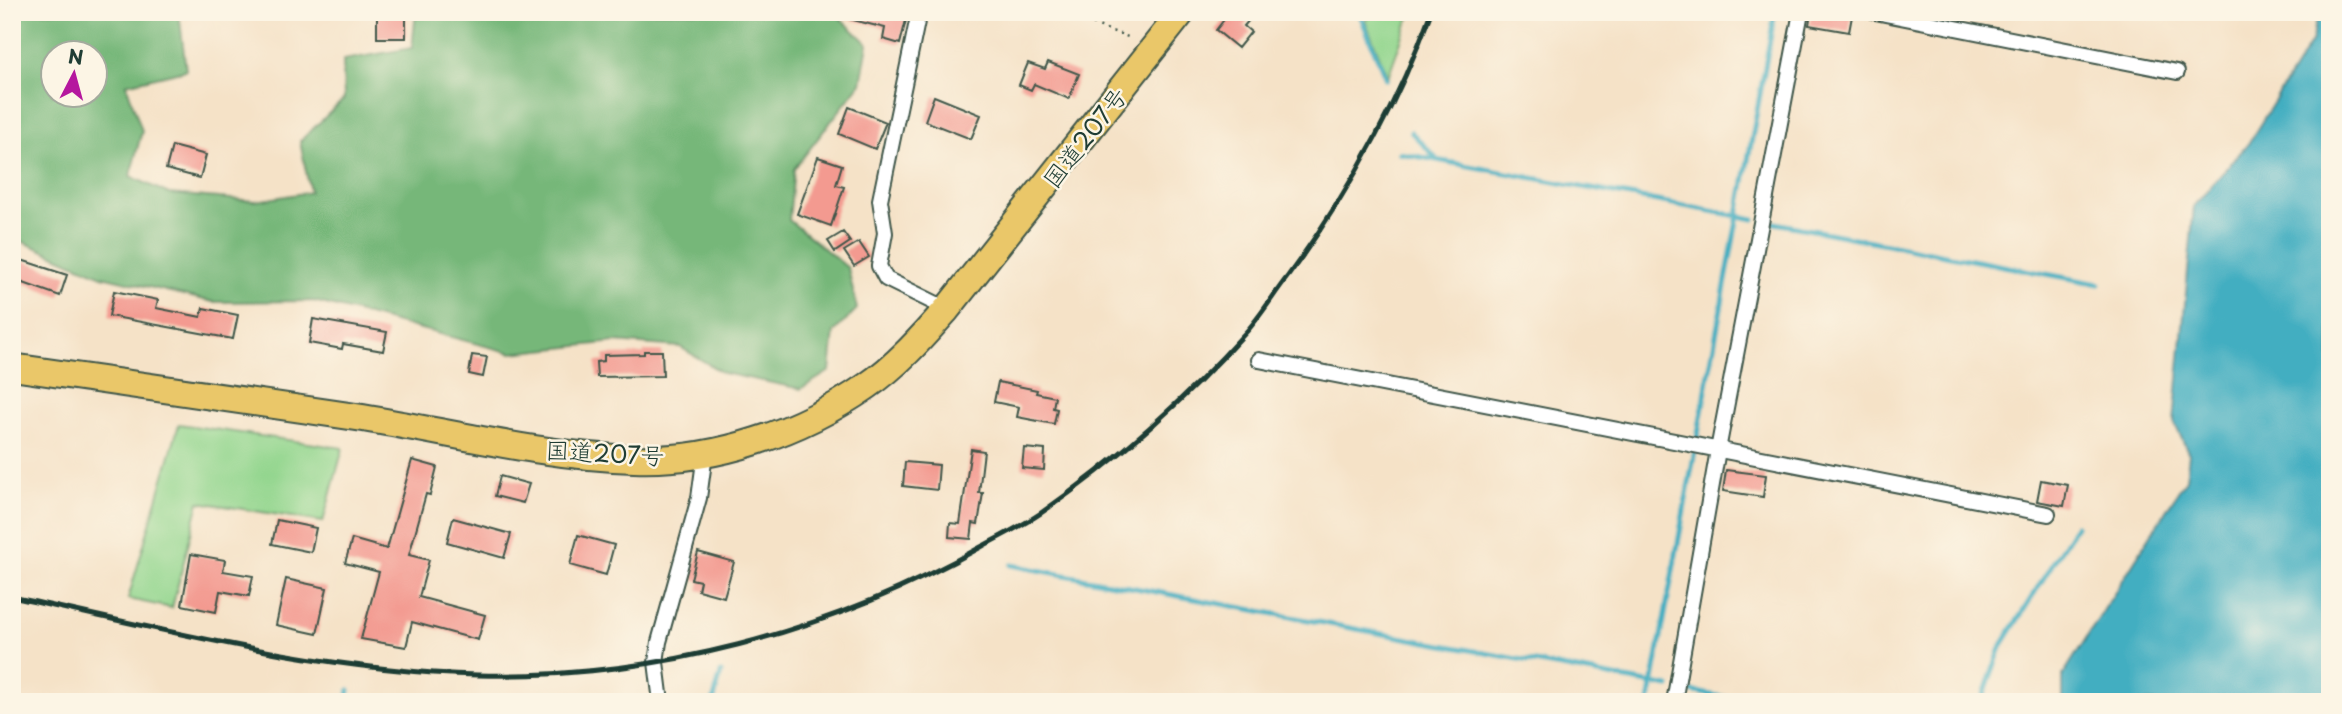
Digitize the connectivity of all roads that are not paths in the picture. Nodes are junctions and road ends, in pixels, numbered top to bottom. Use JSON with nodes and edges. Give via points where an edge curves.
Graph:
{"nodes":[{"id":1,"x":919,"y":12,"type":"edge"},
{"id":2,"x":1182,"y":12,"type":"edge"},
{"id":3,"x":1801,"y":12,"type":"edge"},
{"id":4,"x":1875,"y":12,"type":"edge"},
{"id":5,"x":2177,"y":72,"type":"dead end"},
{"id":6,"x":947,"y":309,"type":"junction"},
{"id":7,"x":1259,"y":360,"type":"dead end"},
{"id":8,"x":12,"y":367,"type":"edge"},
{"id":9,"x":1712,"y":449,"type":"junction"},
{"id":10,"x":705,"y":454,"type":"junction"},
{"id":11,"x":2048,"y":514,"type":"dead end"},
{"id":12,"x":661,"y":702,"type":"edge"},
{"id":13,"x":1674,"y":702,"type":"edge"}],
"edges":[{"from":1,"to":6,"type":"street","via":[[880,200],[885,233],[879,266],[886,279]]},
{"from":2,"to":6,"type":"highway","name":"国道207号"},
{"from":3,"to":9,"type":"street"},
{"from":4,"to":5,"type":"street"},
{"from":6,"to":10,"type":"highway","name":"国道207号","via":[[912,348],[869,385],[822,415]]},
{"from":7,"to":9,"type":"street"},
{"from":8,"to":10,"type":"highway","name":"国道207号","via":[[363,418],[555,452],[636,459]]},
{"from":9,"to":11,"type":"street"},
{"from":9,"to":13,"type":"street"},
{"from":10,"to":12,"type":"street","via":[[699,498],[659,642],[656,662]]}]}
